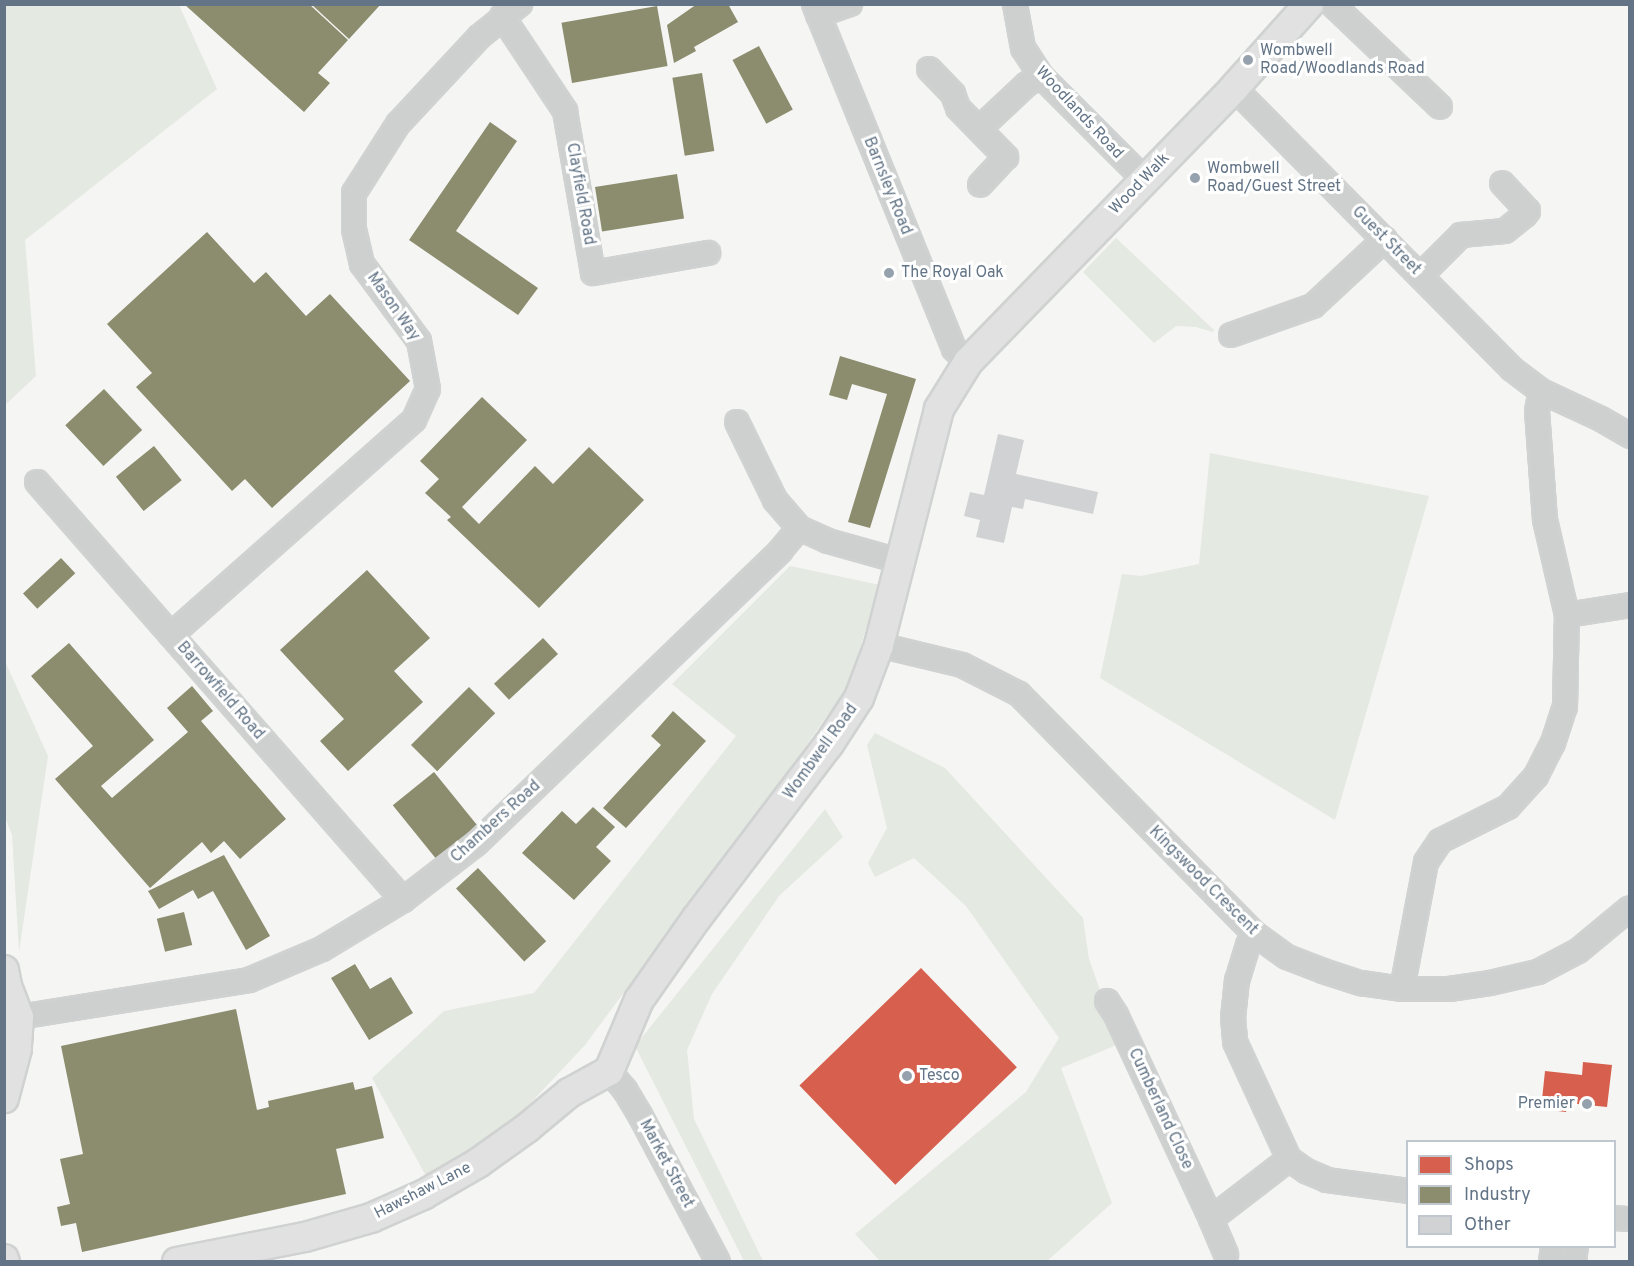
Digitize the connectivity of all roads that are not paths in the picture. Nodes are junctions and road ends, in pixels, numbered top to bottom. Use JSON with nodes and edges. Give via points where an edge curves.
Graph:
{"nodes":[{"id":1,"x":850,"y":4,"type":"edge"},
{"id":2,"x":1015,"y":4,"type":"edge"},
{"id":3,"x":1309,"y":4,"type":"edge"},
{"id":4,"x":1332,"y":4,"type":"edge"},
{"id":5,"x":511,"y":10,"type":"edge"},
{"id":6,"x":816,"y":10,"type":"edge"},
{"id":7,"x":929,"y":69,"type":"dead end"},
{"id":8,"x":1041,"y":76,"type":"junction"},
{"id":9,"x":1234,"y":88,"type":"junction"},
{"id":10,"x":1440,"y":108,"type":"dead end"},
{"id":11,"x":980,"y":128,"type":"junction"},
{"id":12,"x":1144,"y":180,"type":"junction"},
{"id":13,"x":1502,"y":183,"type":"dead end"},
{"id":14,"x":980,"y":185,"type":"dead end"},
{"id":15,"x":1385,"y":239,"type":"junction"},
{"id":16,"x":708,"y":253,"type":"dead end"},
{"id":17,"x":1421,"y":275,"type":"junction"},
{"id":18,"x":1231,"y":335,"type":"dead end"},
{"id":19,"x":968,"y":362,"type":"junction"},
{"id":20,"x":1541,"y":391,"type":"junction"},
{"id":21,"x":736,"y":422,"type":"dead end"},
{"id":22,"x":1629,"y":436,"type":"edge"},
{"id":23,"x":37,"y":482,"type":"dead end"},
{"id":24,"x":799,"y":528,"type":"junction"},
{"id":25,"x":899,"y":561,"type":"junction"},
{"id":26,"x":1629,"y":605,"type":"edge"},
{"id":27,"x":1567,"y":615,"type":"junction"},
{"id":28,"x":171,"y":635,"type":"junction"},
{"id":29,"x":879,"y":645,"type":"junction"},
{"id":30,"x":403,"y":900,"type":"junction"},
{"id":31,"x":1627,"y":916,"type":"edge"},
{"id":32,"x":1255,"y":934,"type":"junction"},
{"id":33,"x":4,"y":970,"type":"edge"},
{"id":34,"x":1402,"y":988,"type":"junction"},
{"id":35,"x":1107,"y":1001,"type":"dead end"},
{"id":36,"x":12,"y":1017,"type":"edge"},
{"id":37,"x":609,"y":1071,"type":"junction"},
{"id":38,"x":4,"y":1098,"type":"edge"},
{"id":39,"x":1289,"y":1159,"type":"junction"},
{"id":40,"x":1406,"y":1191,"type":"edge"},
{"id":41,"x":1211,"y":1219,"type":"junction"},
{"id":42,"x":1226,"y":1255,"type":"dead end"},
{"id":43,"x":177,"y":1262,"type":"edge"},
{"id":44,"x":718,"y":1262,"type":"edge"}],
"edges":[{"from":1,"to":6,"type":"street"},
{"from":2,"to":8,"type":"street","name":"Woodlands Road","via":[[1023,48]]},
{"from":3,"to":9,"type":"main road","name":"Wood Walk"},
{"from":4,"to":10,"type":"street"},
{"from":5,"to":16,"type":"street","name":"Clayfield Road","via":[[565,111],[593,273]]},
{"from":5,"to":28,"type":"street","name":"Mason Way","via":[[479,37],[398,124],[354,193],[354,229],[362,264],[419,341],[428,388],[414,420]]},
{"from":6,"to":19,"type":"street","name":"Barnsley Road","via":[[954,349]]},
{"from":7,"to":11,"type":"street","via":[[953,94],[958,108]]},
{"from":8,"to":11,"type":"street"},
{"from":8,"to":12,"type":"street","name":"Woodlands Road"},
{"from":9,"to":12,"type":"main road","name":"Wood Walk"},
{"from":9,"to":15,"type":"street","name":"Guest Street"},
{"from":11,"to":14,"type":"street","via":[[1006,157]]},
{"from":12,"to":19,"type":"main road","name":"Wood Walk"},
{"from":13,"to":17,"type":"street","via":[[1528,211],[1525,215],[1505,231],[1461,235]]},
{"from":15,"to":17,"type":"street","name":"Guest Street"},
{"from":15,"to":18,"type":"street","via":[[1313,306]]},
{"from":17,"to":20,"type":"street","name":"Guest Street","via":[[1512,369]]},
{"from":19,"to":25,"type":"main road","name":"Wombwell Road","via":[[939,409]]},
{"from":20,"to":22,"type":"street","name":"Guest Street"},
{"from":20,"to":27,"type":"street","via":[[1537,411],[1545,520]]},
{"from":21,"to":24,"type":"street","via":[[775,500]]},
{"from":23,"to":28,"type":"street","name":"Barrowfield Road"},
{"from":24,"to":25,"type":"street","via":[[828,541]]},
{"from":24,"to":30,"type":"street","name":"Chambers Road","via":[[780,551],[477,843]]},
{"from":25,"to":29,"type":"main road","name":"Wombwell Road"},
{"from":26,"to":27,"type":"street"},
{"from":27,"to":34,"type":"street","via":[[1565,707],[1553,743],[1536,776],[1508,807],[1440,841],[1425,862]]},
{"from":28,"to":30,"type":"street","name":"Barrowfield Road"},
{"from":29,"to":32,"type":"street","name":"Kingswood Crescent","via":[[962,665],[1019,694]]},
{"from":29,"to":37,"type":"main road","name":"Wombwell Road","via":[[859,698],[829,744],[639,1000]]},
{"from":30,"to":36,"type":"street","name":"Chambers Road","via":[[322,949],[249,980]]},
{"from":31,"to":34,"type":"street","name":"Kingswood Crescent","via":[[1578,951],[1538,972],[1449,990]]},
{"from":32,"to":34,"type":"street","name":"Kingswood Crescent","via":[[1287,957],[1323,971],[1361,983]]},
{"from":32,"to":39,"type":"street","via":[[1237,980],[1235,1042]]},
{"from":33,"to":36,"type":"main road"},
{"from":35,"to":41,"type":"street","name":"Cumberland Close"},
{"from":36,"to":38,"type":"main road","via":[[17,1048]]},
{"from":37,"to":43,"type":"main road","name":"Hawshaw Lane","via":[[569,1093],[478,1163],[423,1195],[371,1218],[305,1237]]},
{"from":37,"to":44,"type":"street","name":"Market Street","via":[[640,1115]]},
{"from":39,"to":40,"type":"street","via":[[1306,1172],[1327,1180]]},
{"from":39,"to":41,"type":"street"},
{"from":41,"to":42,"type":"street","name":"Cumberland Close"}]}
